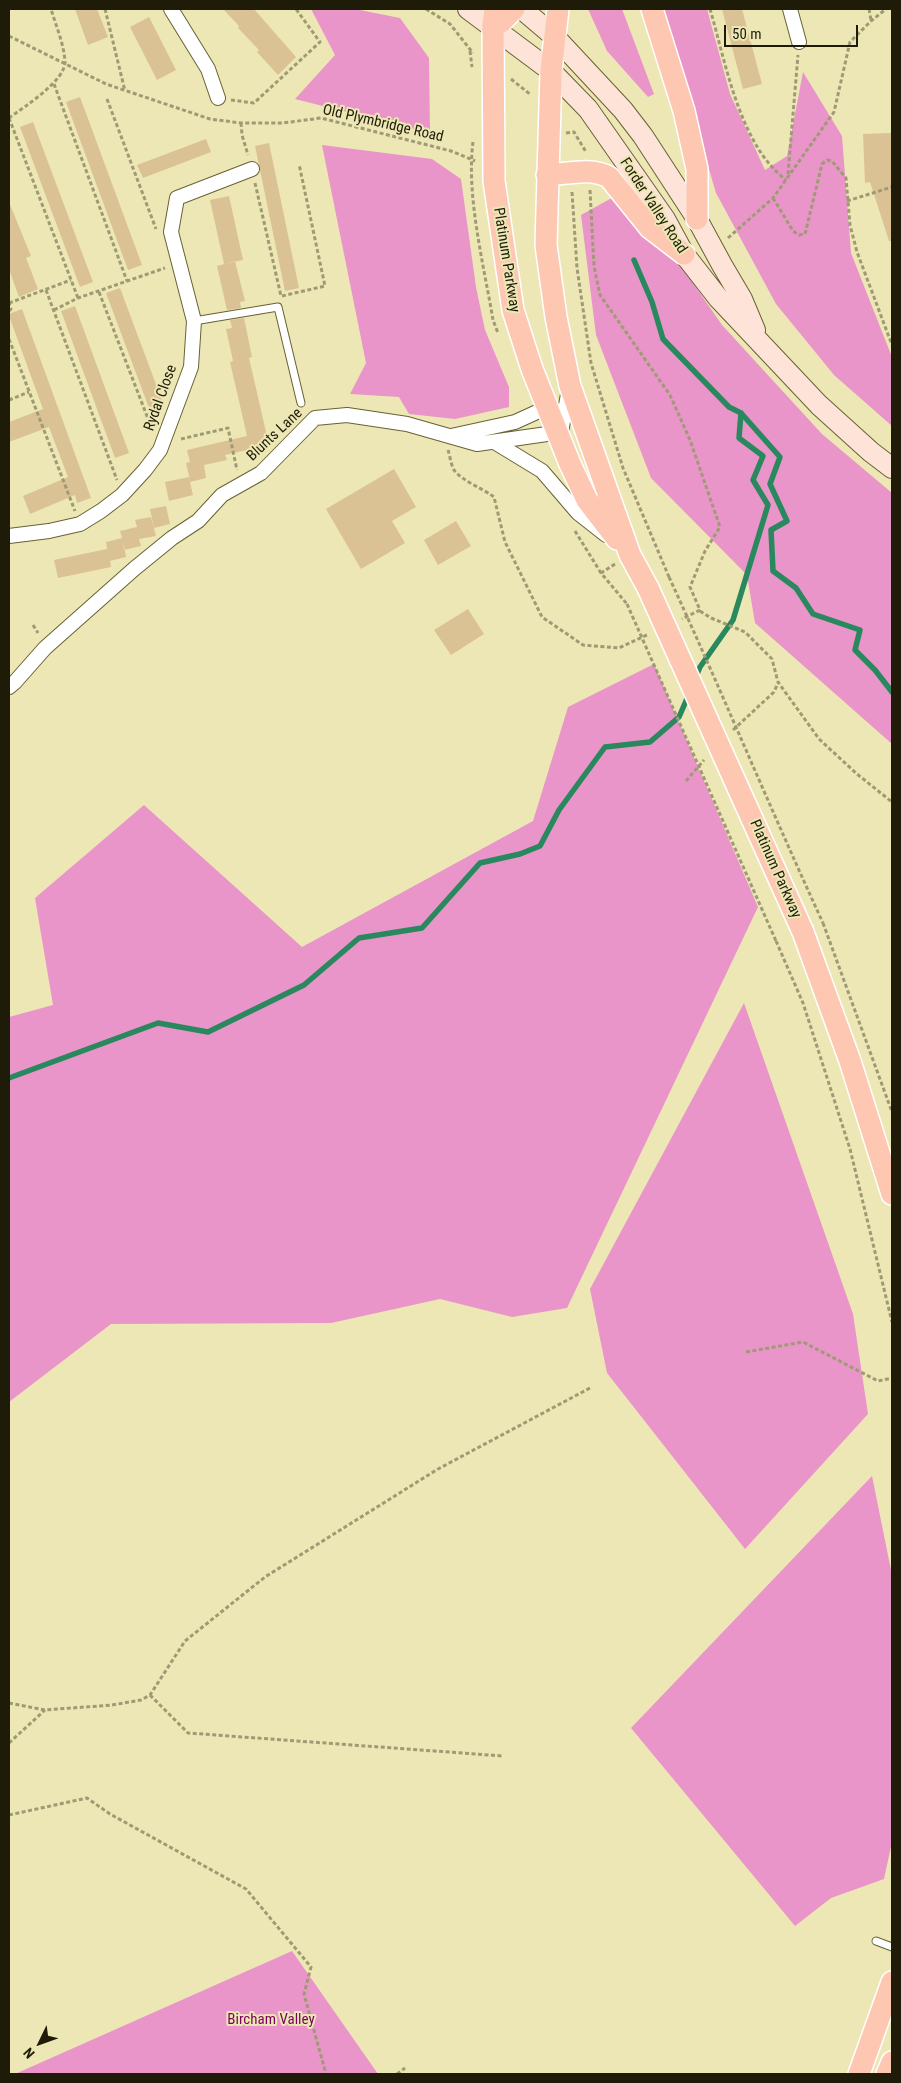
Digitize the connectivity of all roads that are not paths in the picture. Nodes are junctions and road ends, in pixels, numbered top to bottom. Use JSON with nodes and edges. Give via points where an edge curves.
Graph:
{"nodes":[{"id":1,"x":171,"y":9,"type":"edge"},
{"id":2,"x":468,"y":9,"type":"edge"},
{"id":3,"x":514,"y":9,"type":"edge"},
{"id":4,"x":522,"y":9,"type":"edge"},
{"id":5,"x":558,"y":9,"type":"edge"},
{"id":6,"x":652,"y":9,"type":"edge"},
{"id":7,"x":790,"y":9,"type":"edge"},
{"id":8,"x":494,"y":17,"type":"edge"},
{"id":9,"x":555,"y":37,"type":"junction"},
{"id":10,"x":799,"y":42,"type":"road end"},
{"id":11,"x":551,"y":71,"type":"junction"},
{"id":12,"x":218,"y":98,"type":"road end"},
{"id":13,"x":252,"y":169,"type":"road end"},
{"id":14,"x":547,"y":176,"type":"junction"},
{"id":15,"x":697,"y":219,"type":"junction"},
{"id":16,"x":684,"y":254,"type":"junction"},
{"id":17,"x":194,"y":321,"type":"junction"},
{"id":18,"x":758,"y":339,"type":"junction"},
{"id":19,"x":570,"y":386,"type":"junction"},
{"id":20,"x":301,"y":403,"type":"dead end"},
{"id":21,"x":548,"y":407,"type":"junction"},
{"id":22,"x":558,"y":433,"type":"junction"},
{"id":23,"x":448,"y":437,"type":"junction"},
{"id":24,"x":496,"y":443,"type":"junction"},
{"id":25,"x":892,"y":468,"type":"edge"},
{"id":26,"x":9,"y":536,"type":"edge"},
{"id":27,"x":630,"y":555,"type":"junction"},
{"id":28,"x":9,"y":687,"type":"edge"},
{"id":29,"x":892,"y":1194,"type":"edge"},
{"id":30,"x":876,"y":1941,"type":"dead end"},
{"id":31,"x":892,"y":1947,"type":"edge"},
{"id":32,"x":892,"y":1982,"type":"edge"},
{"id":33,"x":892,"y":2062,"type":"edge"},
{"id":34,"x":859,"y":2074,"type":"edge"},
{"id":35,"x":887,"y":2074,"type":"edge"}],
"edges":[{"from":1,"to":12,"type":"street","via":[[208,69]]},
{"from":2,"to":8,"type":"main road","name":"Forder Valley Road"},
{"from":3,"to":8,"type":"main road","via":[[502,22]]},
{"from":4,"to":9,"type":"main road"},
{"from":5,"to":9,"type":"main road"},
{"from":6,"to":15,"type":"main road","via":[[684,111],[697,170]]},
{"from":7,"to":10,"type":"street"},
{"from":8,"to":11,"type":"main road","name":"Forder Valley Road"},
{"from":8,"to":21,"type":"main road","name":"Platinum Parkway","via":[[494,181],[512,310]]},
{"from":9,"to":11,"type":"main road"},
{"from":9,"to":15,"type":"main road","name":"Forder Valley Road","via":[[623,110]]},
{"from":11,"to":14,"type":"main road","name":"Platinum Parkway"},
{"from":11,"to":16,"type":"main road","name":"Forder Valley Road","via":[[591,114],[661,212]]},
{"from":13,"to":17,"type":"street","name":"Rydal Close","via":[[177,198],[171,232]]},
{"from":14,"to":16,"type":"main road","via":[[592,171],[609,177],[650,228]]},
{"from":14,"to":19,"type":"main road","name":"Platinum Parkway","via":[[546,245]]},
{"from":15,"to":18,"type":"main road","name":"Forder Valley Road","via":[[742,299]]},
{"from":16,"to":18,"type":"main road","name":"Forder Valley Road","via":[[719,299]]},
{"from":17,"to":20,"type":"lane","via":[[278,307]]},
{"from":17,"to":26,"type":"street","name":"Rydal Close","via":[[191,367],[160,447],[145,470],[122,495],[80,524]]},
{"from":18,"to":25,"type":"main road","name":"Forder Valley Road","via":[[819,404]]},
{"from":19,"to":22,"type":"street","via":[[562,432]]},
{"from":19,"to":27,"type":"main road","name":"Platinum Parkway"},
{"from":21,"to":22,"type":"main road","name":"Platinum Parkway"},
{"from":21,"to":23,"type":"street","via":[[515,422]]},
{"from":22,"to":24,"type":"street","name":"Blunts Lane"},
{"from":22,"to":27,"type":"main road","name":"Platinum Parkway","via":[[587,500]]},
{"from":23,"to":24,"type":"street","name":"Blunts Lane","via":[[477,444]]},
{"from":23,"to":28,"type":"street","name":"Blunts Lane","via":[[407,424],[347,415],[315,418],[261,473],[222,495],[198,522],[134,569],[45,648]]},
{"from":24,"to":27,"type":"street","via":[[542,471],[578,513]]},
{"from":27,"to":29,"type":"main road","name":"Platinum Parkway","bridge":true,"via":[[648,588],[803,932],[850,1061]]},
{"from":30,"to":31,"type":"lane"},
{"from":32,"to":34,"type":"main road"},
{"from":33,"to":35,"type":"main road"}]}
